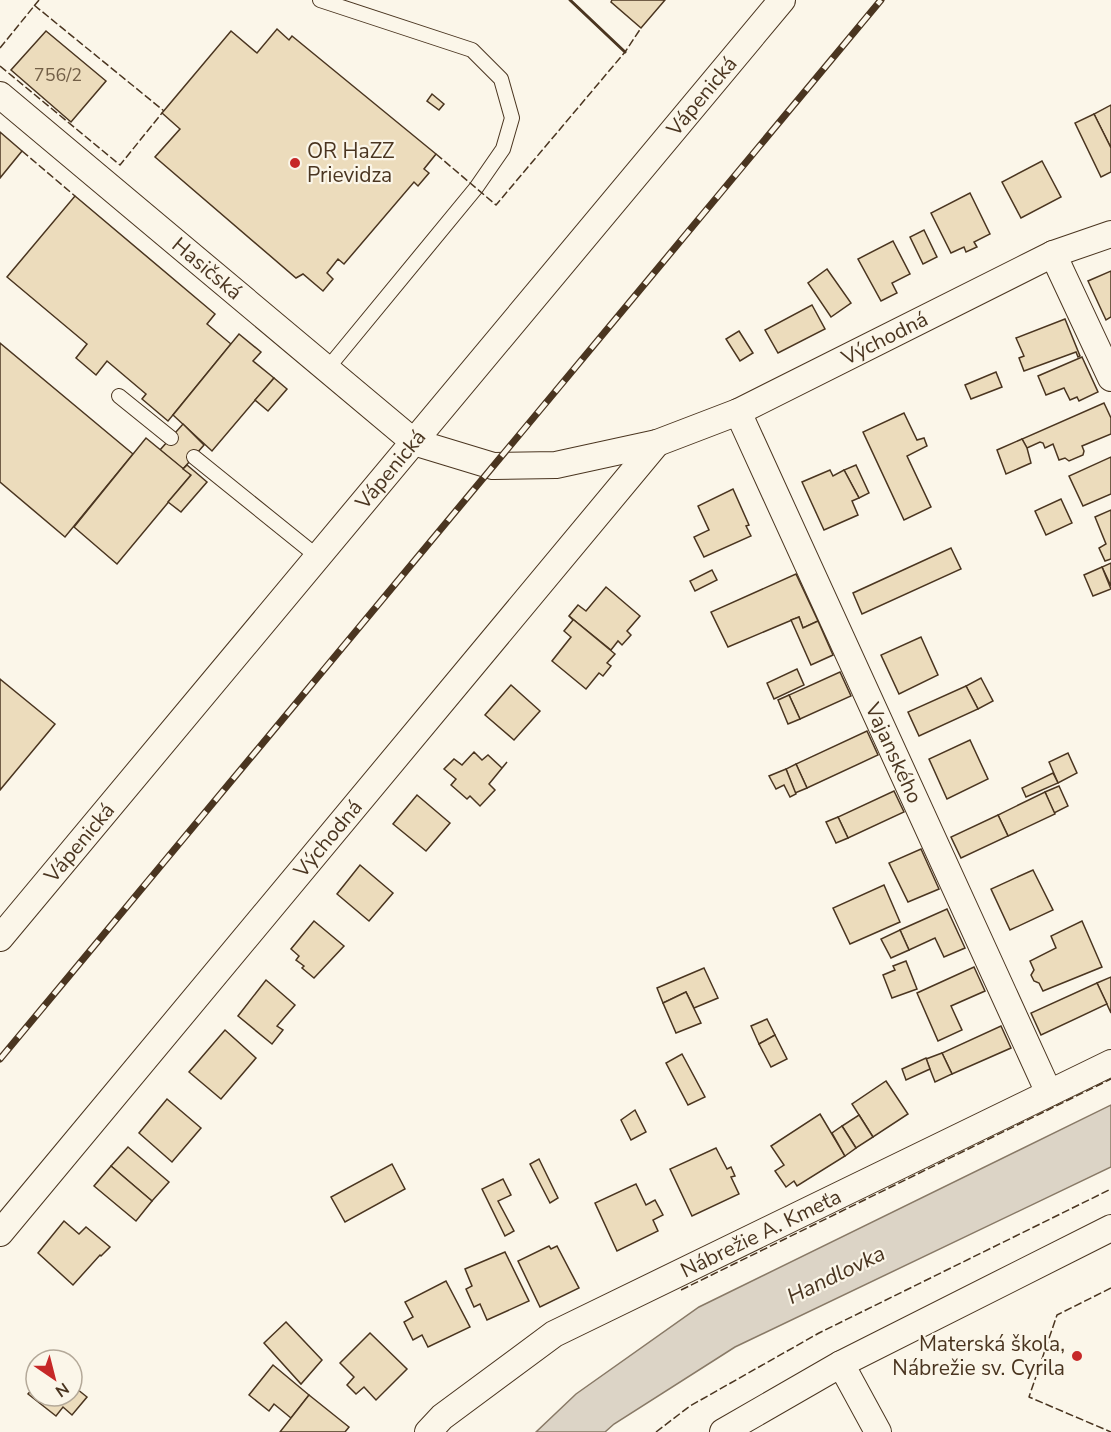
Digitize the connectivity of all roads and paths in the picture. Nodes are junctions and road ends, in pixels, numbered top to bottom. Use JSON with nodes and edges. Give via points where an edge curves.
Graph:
{"nodes":[{"id":1,"x":320,"y":0,"type":"edge"},
{"id":2,"x":782,"y":0,"type":"edge"},
{"id":3,"x":0,"y":95,"type":"edge"},
{"id":4,"x":1111,"y":234,"type":"edge"},
{"id":5,"x":1053,"y":254,"type":"junction"},
{"id":6,"x":327,"y":369,"type":"junction"},
{"id":7,"x":1111,"y":378,"type":"edge"},
{"id":8,"x":119,"y":396,"type":"dead end"},
{"id":9,"x":738,"y":412,"type":"junction"},
{"id":10,"x":171,"y":438,"type":"dead end"},
{"id":11,"x":414,"y":442,"type":"junction"},
{"id":12,"x":657,"y":443,"type":"junction"},
{"id":13,"x":194,"y":457,"type":"dead end"},
{"id":14,"x":318,"y":557,"type":"junction"},
{"id":15,"x":0,"y":938,"type":"edge"},
{"id":16,"x":1111,"y":1063,"type":"edge"},
{"id":17,"x":1049,"y":1093,"type":"junction"},
{"id":18,"x":1111,"y":1228,"type":"edge"},
{"id":19,"x":0,"y":1233,"type":"edge"},
{"id":20,"x":841,"y":1364,"type":"junction"},
{"id":21,"x":428,"y":1432,"type":"edge"},
{"id":22,"x":723,"y":1432,"type":"edge"},
{"id":23,"x":878,"y":1432,"type":"edge"}],
"edges":[{"from":1,"to":6,"type":"lane","via":[[472,50],[501,79],[512,118],[503,149],[476,188]]},
{"from":2,"to":11,"type":"street","name":"Vápenická"},
{"from":3,"to":6,"type":"street","name":"Hasičská"},
{"from":4,"to":5,"type":"street","name":"Východná"},
{"from":5,"to":7,"type":"street"},
{"from":5,"to":9,"type":"street","name":"Východná"},
{"from":6,"to":11,"type":"street","name":"Hasičská"},
{"from":8,"to":10,"type":"lane"},
{"from":9,"to":12,"type":"street","name":"Východná"},
{"from":9,"to":17,"type":"street","name":"Vajanského"},
{"from":11,"to":12,"type":"street","name":"Východná","via":[[493,466],[556,465]]},
{"from":11,"to":14,"type":"street","name":"Vápenická"},
{"from":12,"to":19,"type":"street","name":"Východná"},
{"from":13,"to":14,"type":"lane"},
{"from":14,"to":15,"type":"street","name":"Vápenická"},
{"from":16,"to":17,"type":"street","name":"Nábrežie A. Kmeťa"},
{"from":17,"to":21,"type":"street","name":"Nábrežie A. Kmeťa","via":[[554,1334],[442,1417]]},
{"from":18,"to":20,"type":"street"},
{"from":20,"to":22,"type":"street"},
{"from":20,"to":23,"type":"street"}]}
